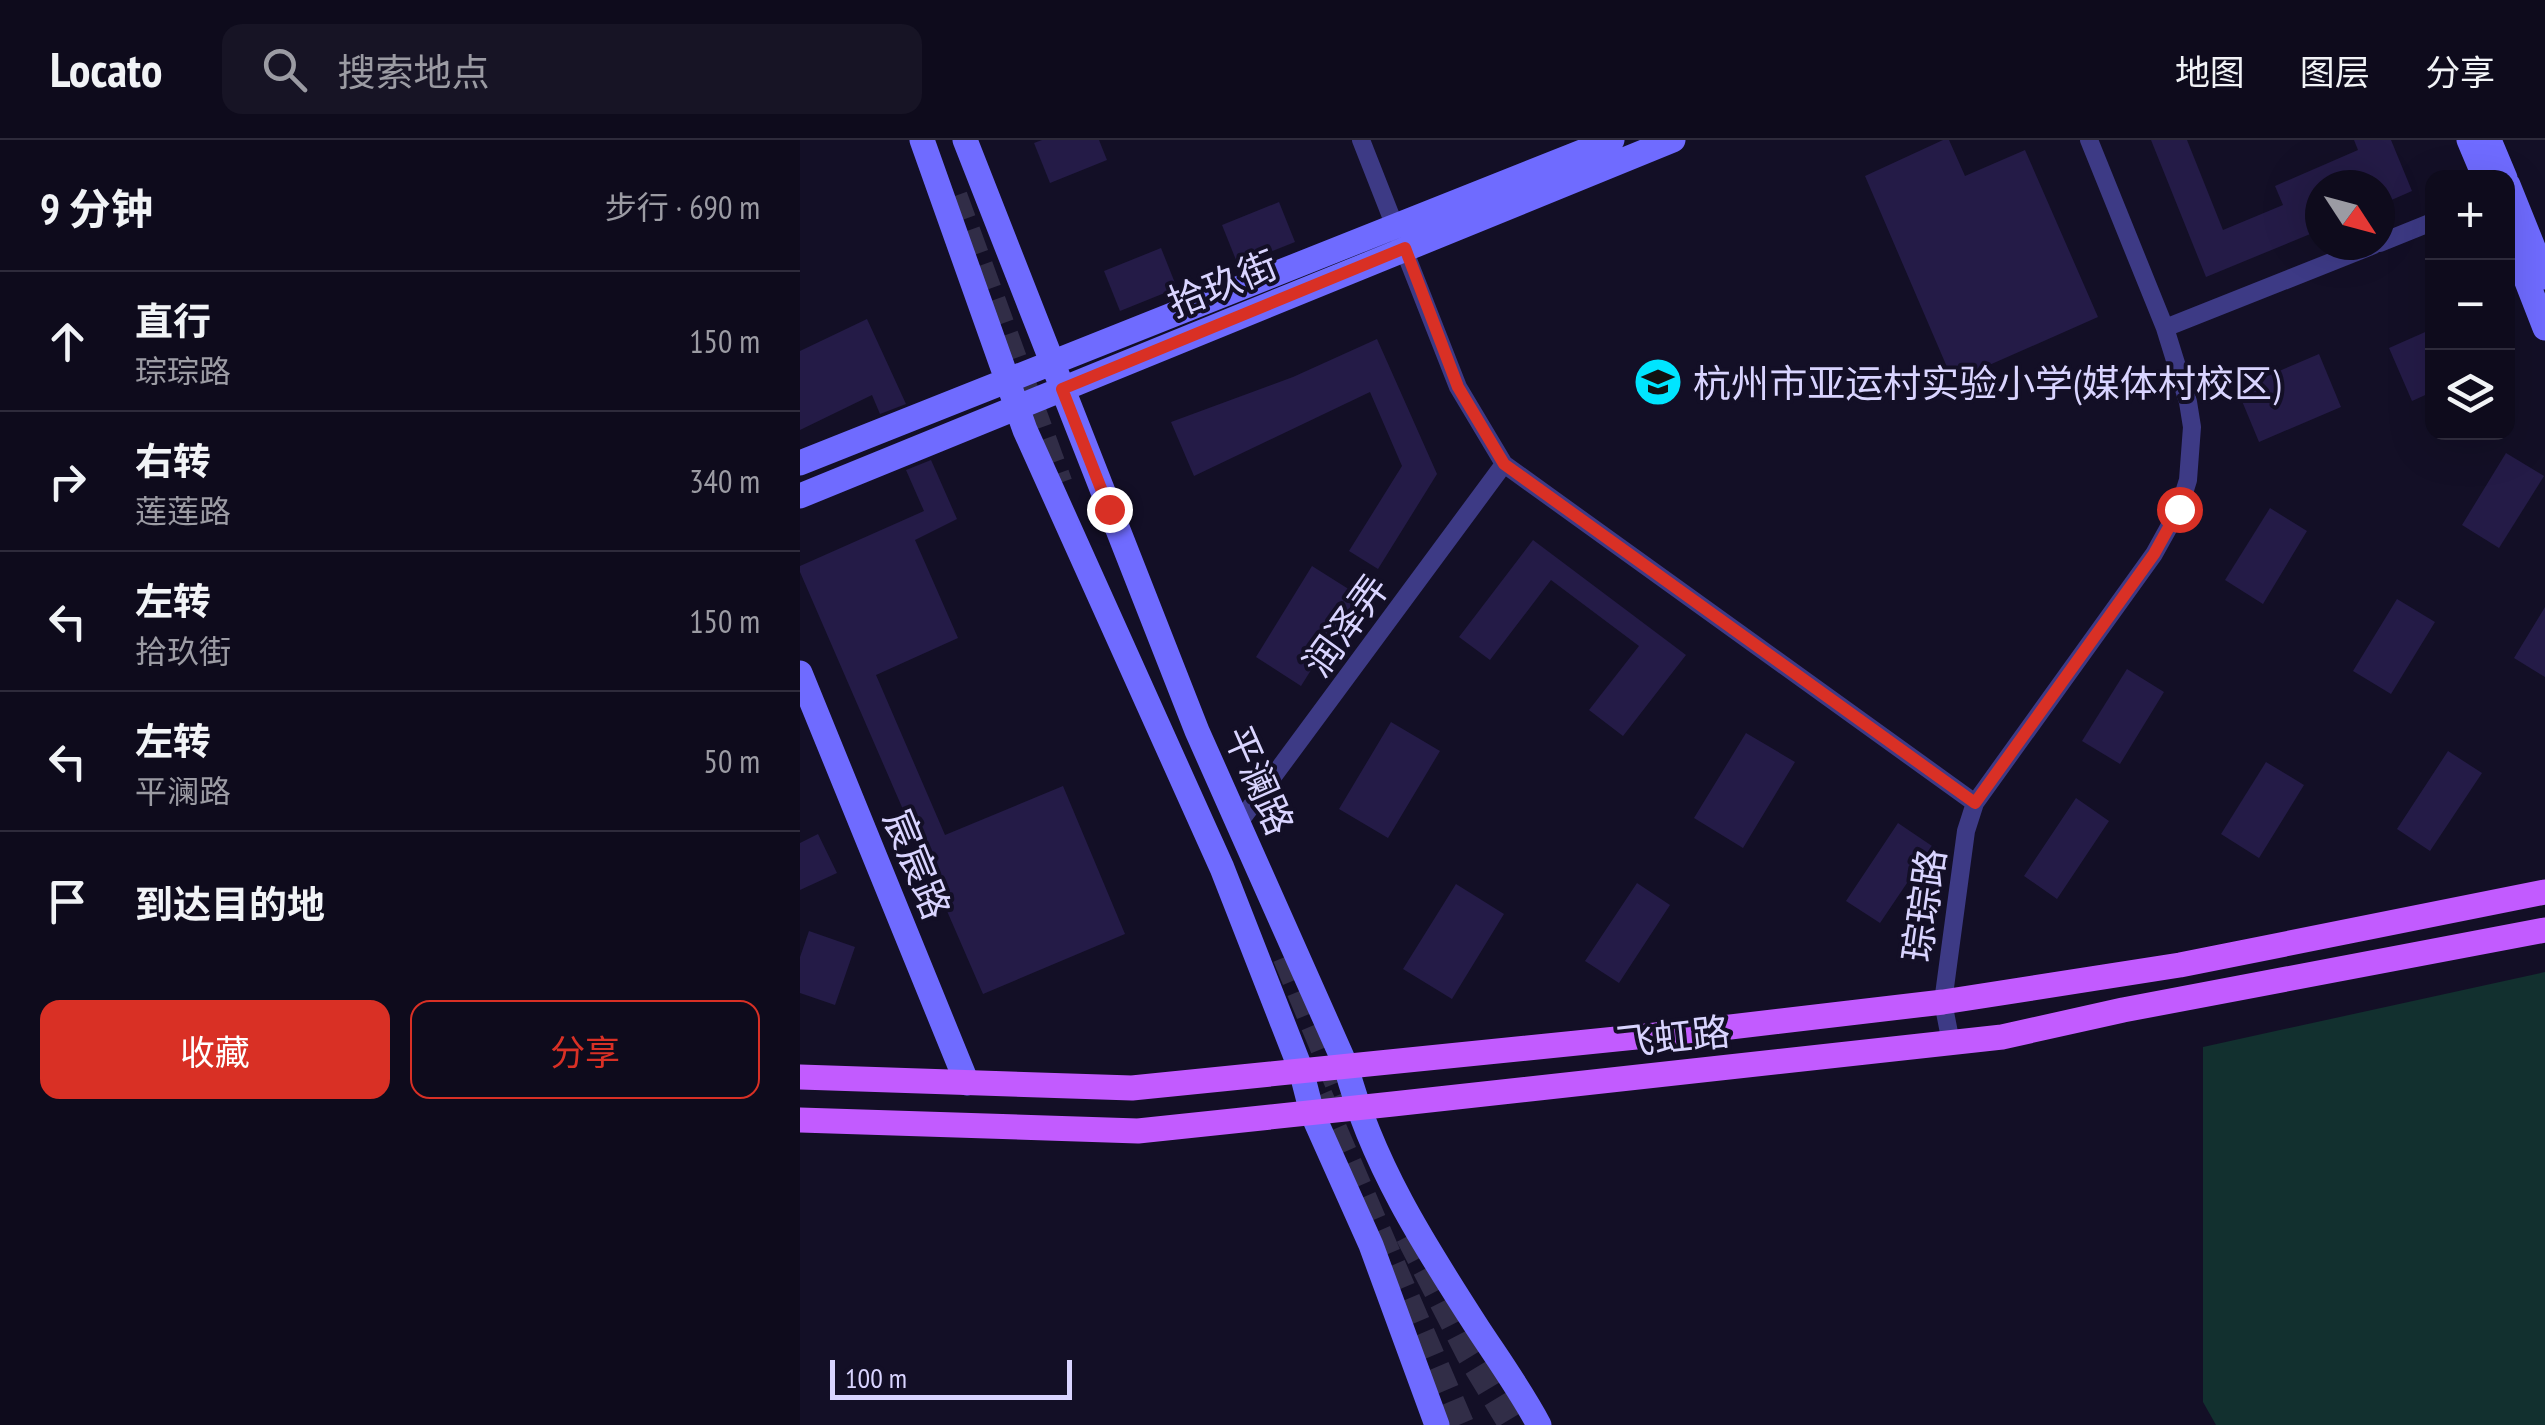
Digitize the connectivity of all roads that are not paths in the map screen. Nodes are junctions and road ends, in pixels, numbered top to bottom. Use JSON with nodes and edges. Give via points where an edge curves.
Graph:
{"nodes":[{"id":1,"x":922,"y":140,"type":"edge"},
{"id":2,"x":964,"y":140,"type":"edge"},
{"id":3,"x":1361,"y":140,"type":"edge"},
{"id":4,"x":1612,"y":140,"type":"edge"},
{"id":5,"x":1672,"y":140,"type":"edge"},
{"id":6,"x":2090,"y":140,"type":"edge"},
{"id":7,"x":2469,"y":140,"type":"edge"},
{"id":8,"x":2489,"y":140,"type":"edge"},
{"id":9,"x":2482,"y":170,"type":"edge"},
{"id":10,"x":2501,"y":170,"type":"edge"},
{"id":11,"x":2515,"y":202,"type":"edge"},
{"id":12,"x":2425,"y":225,"type":"edge"},
{"id":13,"x":1400,"y":237,"type":"junction"},
{"id":14,"x":2395,"y":237,"type":"edge"},
{"id":15,"x":2515,"y":251,"type":"edge"},
{"id":16,"x":2337,"y":260,"type":"edge"},
{"id":17,"x":2545,"y":277,"type":"edge"},
{"id":18,"x":2165,"y":328,"type":"junction"},
{"id":19,"x":2545,"y":328,"type":"edge"},
{"id":20,"x":1051,"y":361,"type":"junction"},
{"id":21,"x":1007,"y":378,"type":"junction"},
{"id":22,"x":1062,"y":389,"type":"junction"},
{"id":23,"x":1018,"y":408,"type":"junction"},
{"id":24,"x":800,"y":463,"type":"edge"},
{"id":25,"x":1504,"y":464,"type":"junction"},
{"id":26,"x":800,"y":496,"type":"edge"},
{"id":27,"x":800,"y":673,"type":"edge"},
{"id":28,"x":1975,"y":803,"type":"junction"},
{"id":29,"x":1238,"y":824,"type":"junction"},
{"id":30,"x":2545,"y":892,"type":"edge"},
{"id":31,"x":2545,"y":930,"type":"edge"},
{"id":32,"x":1943,"y":1002,"type":"junction"},
{"id":33,"x":1950,"y":1043,"type":"junction"},
{"id":34,"x":1346,"y":1066,"type":"junction"},
{"id":35,"x":1302,"y":1070,"type":"junction"},
{"id":36,"x":800,"y":1077,"type":"edge"},
{"id":37,"x":967,"y":1082,"type":"junction"},
{"id":38,"x":1357,"y":1108,"type":"junction"},
{"id":39,"x":1312,"y":1113,"type":"junction"},
{"id":40,"x":800,"y":1120,"type":"edge"},
{"id":41,"x":1437,"y":1425,"type":"edge"},
{"id":42,"x":1539,"y":1425,"type":"edge"}],
"edges":[{"from":1,"to":21,"type":"main road","name":"平澜路"},
{"from":2,"to":20,"type":"main road","name":"平澜路"},
{"from":3,"to":13,"type":"street"},
{"from":4,"to":13,"type":"main road","name":"拾玖街"},
{"from":5,"to":13,"type":"main road","name":"拾玖街"},
{"from":6,"to":18,"type":"street","name":"琮琮路"},
{"from":7,"to":9,"type":"main road"},
{"from":8,"to":10,"type":"main road"},
{"from":11,"to":17,"type":"main road"},
{"from":12,"to":14,"type":"street"},
{"from":13,"to":20,"type":"main road","name":"拾玖街"},
{"from":13,"to":22,"type":"main road","name":"拾玖街"},
{"from":13,"to":25,"type":"street","via":[[1458,387]]},
{"from":15,"to":19,"type":"main road"},
{"from":16,"to":18,"type":"street"},
{"from":18,"to":28,"type":"street","name":"琮琮路","via":[[2192,426],[2179,509],[2154,554]]},
{"from":20,"to":21,"type":"main road","name":"拾玖街"},
{"from":20,"to":22,"type":"main road","name":"平澜路"},
{"from":21,"to":23,"type":"main road","name":"平澜路"},
{"from":21,"to":24,"type":"main road","name":"拾玖街"},
{"from":22,"to":23,"type":"main road","name":"拾玖街"},
{"from":22,"to":29,"type":"main road","name":"平澜路"},
{"from":23,"to":26,"type":"main road","name":"拾玖街"},
{"from":23,"to":35,"type":"main road","name":"平澜路","via":[[1222,868]]},
{"from":25,"to":28,"type":"street"},
{"from":25,"to":29,"type":"street","name":"润泽弄"},
{"from":27,"to":37,"type":"main road","name":"宸宸路"},
{"from":28,"to":32,"type":"street","name":"琮琮路"},
{"from":29,"to":34,"type":"main road","name":"平澜路"},
{"from":30,"to":32,"type":"main road","name":"飞虹路","via":[[2180,965]]},
{"from":31,"to":33,"type":"main road","name":"飞虹路"},
{"from":32,"to":33,"type":"street","name":"琮琮路"},
{"from":32,"to":34,"type":"main road","name":"飞虹路"},
{"from":33,"to":38,"type":"main road","name":"飞虹路"},
{"from":34,"to":35,"type":"main road","name":"飞虹路"},
{"from":34,"to":38,"type":"main road","name":"平澜路"},
{"from":35,"to":37,"type":"main road","name":"飞虹路","via":[[1132,1088]]},
{"from":35,"to":39,"type":"main road","name":"平澜路"},
{"from":36,"to":37,"type":"main road","name":"飞虹路"},
{"from":38,"to":39,"type":"main road","name":"飞虹路"},
{"from":38,"to":42,"type":"main road","name":"平澜路","via":[[1381,1166],[1443,1275]]},
{"from":39,"to":40,"type":"main road","name":"飞虹路","via":[[1138,1132]]},
{"from":39,"to":41,"type":"main road","name":"平澜路","via":[[1371,1245]]}]}
